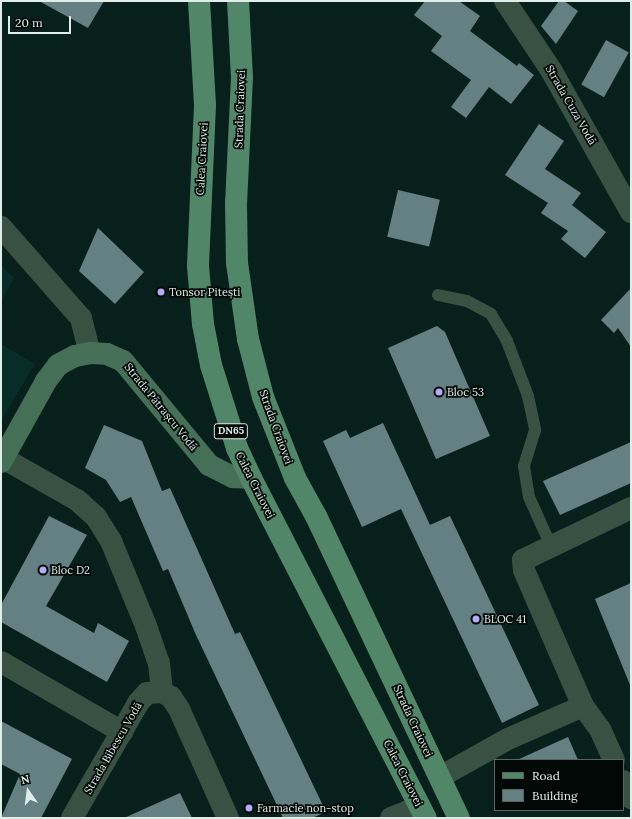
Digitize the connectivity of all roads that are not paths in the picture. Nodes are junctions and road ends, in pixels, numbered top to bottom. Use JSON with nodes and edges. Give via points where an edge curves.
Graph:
{"nodes":[{"id":1,"x":199,"y":1,"type":"edge"},
{"id":2,"x":238,"y":1,"type":"edge"},
{"id":3,"x":505,"y":1,"type":"edge"},
{"id":4,"x":631,"y":212,"type":"edge"},
{"id":5,"x":1,"y":227,"type":"edge"},
{"id":6,"x":438,"y":295,"type":"dead end"},
{"id":7,"x":90,"y":352,"type":"junction"},
{"id":8,"x":2,"y":460,"type":"edge"},
{"id":9,"x":251,"y":478,"type":"junction"},
{"id":10,"x":631,"y":508,"type":"edge"},
{"id":11,"x":551,"y":546,"type":"junction"},
{"id":12,"x":1,"y":662,"type":"edge"},
{"id":13,"x":162,"y":692,"type":"junction"},
{"id":14,"x":582,"y":706,"type":"junction"},
{"id":15,"x":122,"y":732,"type":"junction"},
{"id":16,"x":614,"y":759,"type":"edge"},
{"id":17,"x":440,"y":777,"type":"junction"},
{"id":18,"x":624,"y":783,"type":"edge"},
{"id":19,"x":631,"y":798,"type":"edge"},
{"id":20,"x":423,"y":812,"type":"edge"},
{"id":21,"x":72,"y":818,"type":"edge"},
{"id":22,"x":228,"y":818,"type":"edge"},
{"id":23,"x":391,"y":818,"type":"edge"},
{"id":24,"x":459,"y":818,"type":"edge"}],
"edges":[{"from":1,"to":9,"type":"main road","name":"Calea Craiovei","number":"DN65","via":[[205,105],[198,266],[203,324],[223,407]]},
{"from":2,"to":17,"type":"main road","name":"Strada Craiovei","via":[[242,77],[236,202],[237,263],[248,339],[261,390],[294,478],[316,516]]},
{"from":3,"to":4,"type":"street","name":"Strada Cuza Vodă","via":[[551,70]]},
{"from":5,"to":7,"type":"street","via":[[81,318]]},
{"from":6,"to":11,"type":"lane","via":[[467,301],[491,314],[508,341],[528,396],[535,430],[524,466],[529,497]]},
{"from":7,"to":8,"type":"street","name":"Strada Pătrașcu Vodă","via":[[58,365],[46,381]]},
{"from":7,"to":9,"type":"street","name":"Strada Pătrașcu Vodă","via":[[107,354],[123,361],[209,465],[233,477]]},
{"from":8,"to":13,"type":"street","via":[[77,500],[96,517],[111,541],[146,626],[159,663]]},
{"from":9,"to":20,"type":"main road","name":"Calea Craiovei","number":"DN65"},
{"from":10,"to":11,"type":"street"},
{"from":11,"to":14,"type":"street","via":[[523,560],[524,570]]},
{"from":12,"to":15,"type":"street"},
{"from":13,"to":15,"type":"street","name":"Strada Bibescu Vodă","via":[[147,694],[138,703]]},
{"from":13,"to":22,"type":"street","via":[[171,697],[179,709]]},
{"from":14,"to":16,"type":"street","via":[[600,729]]},
{"from":14,"to":17,"type":"street","via":[[508,739]]},
{"from":15,"to":21,"type":"street","name":"Strada Bibescu Vodă"},
{"from":17,"to":24,"type":"main road","name":"Strada Craiovei"},
{"from":18,"to":19,"type":"street"},
{"from":20,"to":23,"type":"street"}]}
